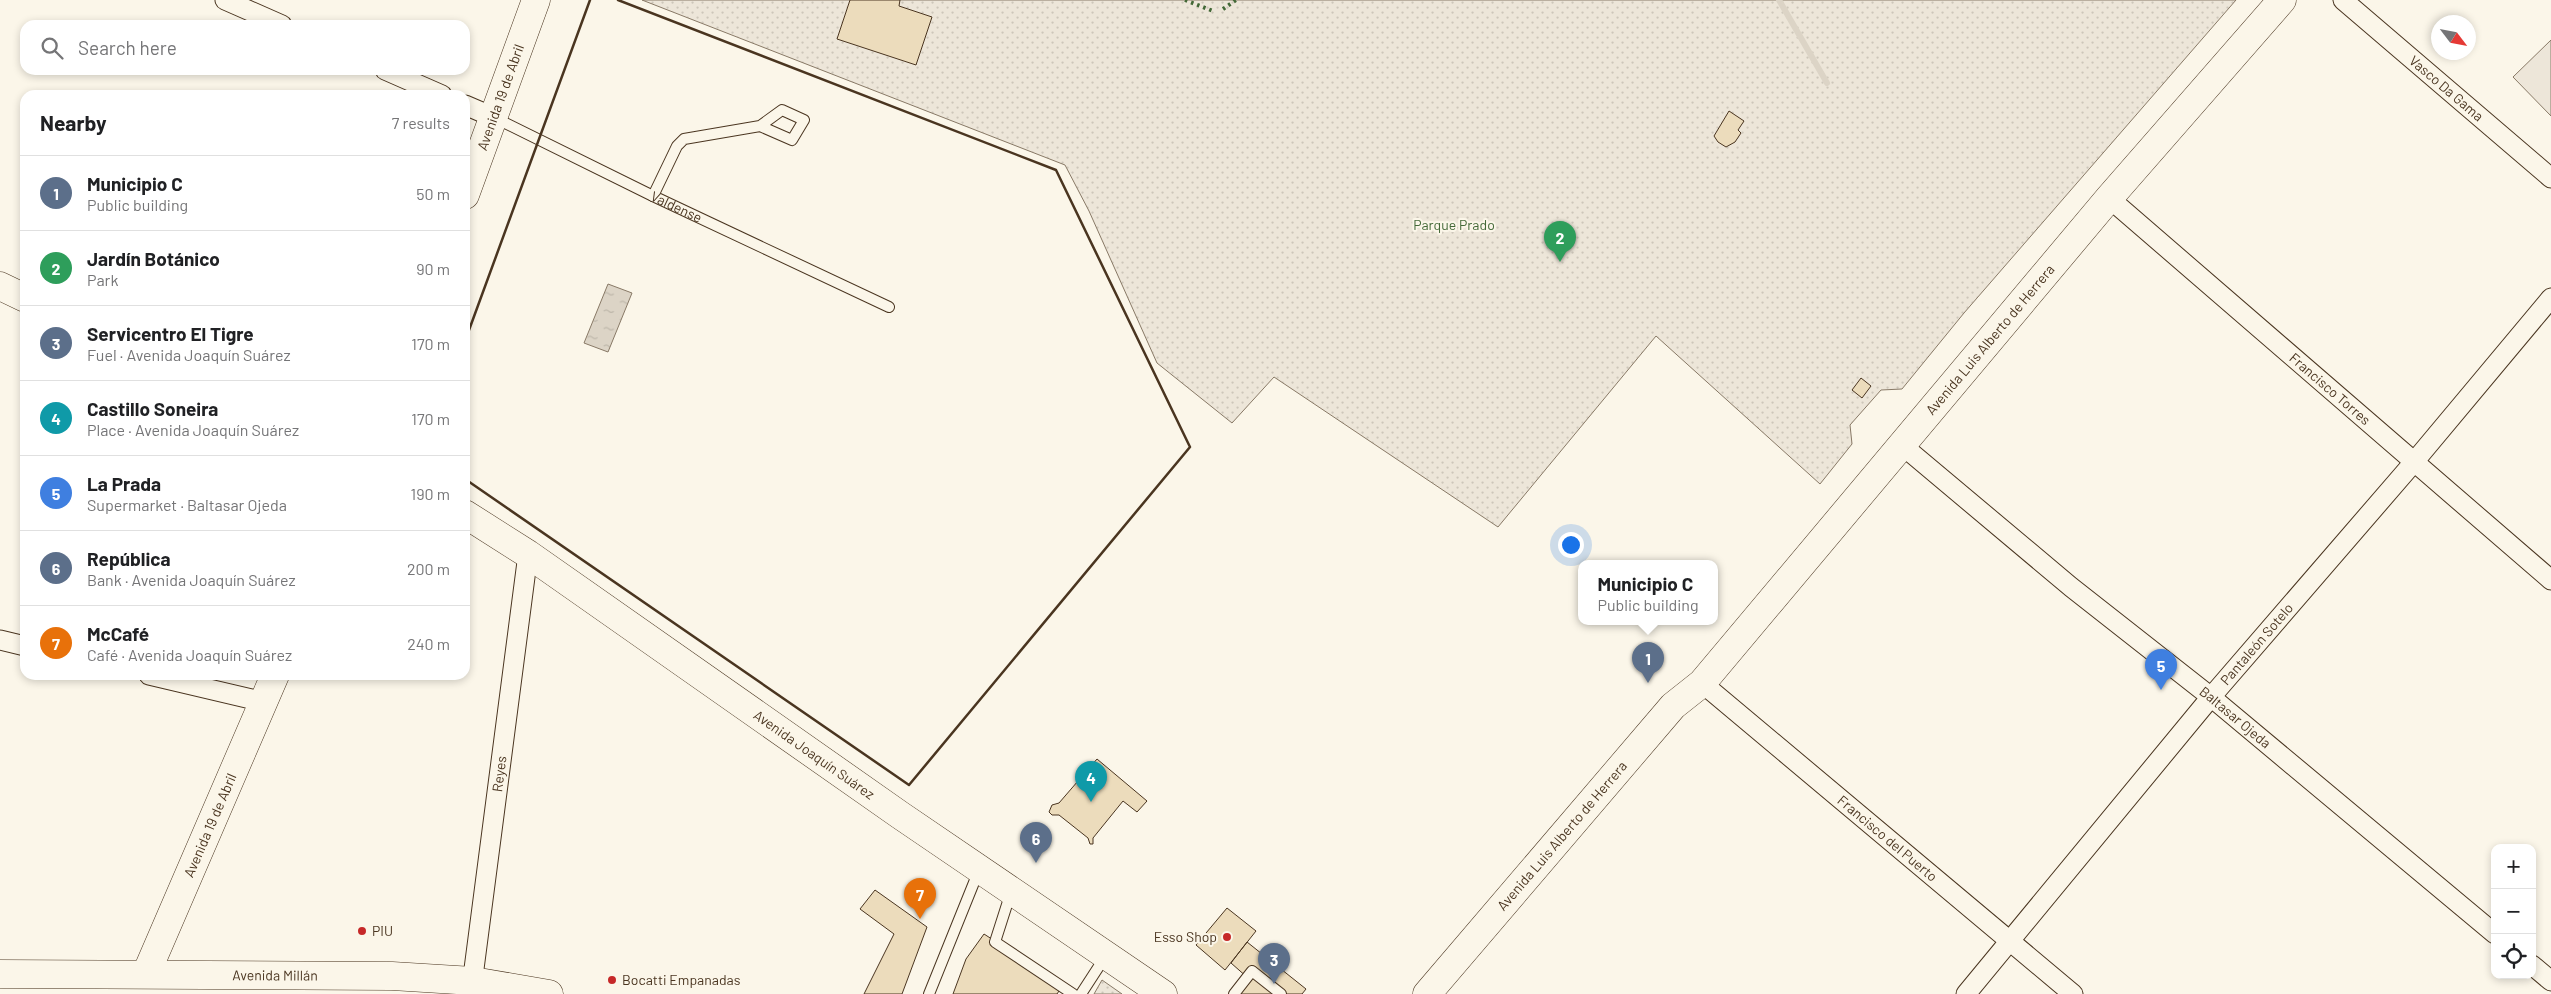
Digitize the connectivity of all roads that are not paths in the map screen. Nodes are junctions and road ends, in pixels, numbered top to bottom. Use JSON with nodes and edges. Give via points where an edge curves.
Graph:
{"nodes":[{"id":1,"x":225,"y":0,"type":"edge"},
{"id":2,"x":536,"y":0,"type":"edge"},
{"id":3,"x":2282,"y":0,"type":"edge"},
{"id":4,"x":2342,"y":0,"type":"edge"},
{"id":5,"x":271,"y":20,"type":"edge"},
{"id":6,"x":396,"y":75,"type":"edge"},
{"id":7,"x":431,"y":90,"type":"edge"},
{"id":8,"x":470,"y":107,"type":"edge"},
{"id":9,"x":493,"y":117,"type":"junction"},
{"id":10,"x":760,"y":126,"type":"dead end"},
{"id":11,"x":2551,"y":178,"type":"edge"},
{"id":12,"x":470,"y":181,"type":"edge"},
{"id":13,"x":653,"y":196,"type":"junction"},
{"id":14,"x":2109,"y":198,"type":"junction"},
{"id":15,"x":0,"y":286,"type":"edge"},
{"id":16,"x":20,"y":296,"type":"edge"},
{"id":17,"x":2551,"y":298,"type":"edge"},
{"id":18,"x":889,"y":307,"type":"dead end"},
{"id":19,"x":1903,"y":446,"type":"junction"},
{"id":20,"x":2414,"y":462,"type":"junction"},
{"id":21,"x":470,"y":517,"type":"edge"},
{"id":22,"x":528,"y":554,"type":"junction"},
{"id":23,"x":2551,"y":580,"type":"edge"},
{"id":24,"x":0,"y":640,"type":"edge"},
{"id":25,"x":20,"y":645,"type":"edge"},
{"id":26,"x":170,"y":680,"type":"edge"},
{"id":27,"x":273,"y":680,"type":"edge"},
{"id":28,"x":1702,"y":683,"type":"junction"},
{"id":29,"x":2211,"y":697,"type":"junction"},
{"id":30,"x":264,"y":702,"type":"junction"},
{"id":31,"x":980,"y":869,"type":"junction"},
{"id":32,"x":1011,"y":891,"type":"junction"},
{"id":33,"x":2491,"y":931,"type":"edge"},
{"id":34,"x":2010,"y":942,"type":"junction"},
{"id":35,"x":1106,"y":957,"type":"junction"},
{"id":36,"x":2536,"y":968,"type":"edge"},
{"id":37,"x":0,"y":974,"type":"edge"},
{"id":38,"x":146,"y":974,"type":"junction"},
{"id":39,"x":2551,"y":981,"type":"edge"},
{"id":40,"x":472,"y":988,"type":"edge"},
{"id":41,"x":549,"y":994,"type":"edge"},
{"id":42,"x":929,"y":994,"type":"edge"},
{"id":43,"x":1073,"y":994,"type":"edge"},
{"id":44,"x":1081,"y":994,"type":"edge"},
{"id":45,"x":1163,"y":994,"type":"edge"},
{"id":46,"x":1234,"y":994,"type":"edge"},
{"id":47,"x":1281,"y":994,"type":"edge"},
{"id":48,"x":1427,"y":994,"type":"edge"},
{"id":49,"x":1450,"y":994,"type":"edge"},
{"id":50,"x":1966,"y":994,"type":"edge"},
{"id":51,"x":2073,"y":994,"type":"edge"}],
"edges":[{"from":1,"to":5,"type":"street"},
{"from":2,"to":9,"type":"street","name":"Avenida 19 de Abril"},
{"from":3,"to":14,"type":"street","name":"Avenida Luis Alberto de Herrera"},
{"from":4,"to":11,"type":"street","name":"Vasco Da Gama"},
{"from":6,"to":7,"type":"street"},
{"from":8,"to":9,"type":"street","name":"Valdense"},
{"from":9,"to":12,"type":"street","name":"Avenida 19 de Abril"},
{"from":9,"to":13,"type":"lane","name":"Valdense"},
{"from":10,"to":13,"type":"lane","via":[[684,139],[677,146]]},
{"from":13,"to":18,"type":"lane","name":"Valdense"},
{"from":14,"to":19,"type":"street","name":"Avenida Luis Alberto de Herrera"},
{"from":14,"to":20,"type":"street","name":"Francisco Torres"},
{"from":15,"to":16,"type":"street"},
{"from":17,"to":20,"type":"street","name":"Pantaleón Sotelo"},
{"from":19,"to":28,"type":"street","name":"Avenida Luis Alberto de Herrera"},
{"from":19,"to":29,"type":"street","name":"Baltasar Ojeda","via":[[2071,587]]},
{"from":20,"to":23,"type":"street","name":"Francisco Torres"},
{"from":20,"to":29,"type":"street","name":"Pantaleón Sotelo"},
{"from":21,"to":22,"type":"street","name":"Avenida Joaquín Suárez"},
{"from":22,"to":31,"type":"street","name":"Avenida Joaquín Suárez"},
{"from":22,"to":40,"type":"street","name":"Reyes"},
{"from":24,"to":25,"type":"street"},
{"from":26,"to":30,"type":"street"},
{"from":27,"to":30,"type":"street","name":"Avenida 19 de Abril"},
{"from":28,"to":34,"type":"street","name":"Francisco del Puerto"},
{"from":28,"to":48,"type":"street","name":"Avenida Luis Alberto de Herrera","via":[[1673,706]]},
{"from":28,"to":49,"type":"street","name":"Avenida Luis Alberto de Herrera","via":[[1686,716]]},
{"from":29,"to":33,"type":"street","name":"Baltasar Ojeda"},
{"from":29,"to":34,"type":"street","name":"Pantaleón Sotelo"},
{"from":30,"to":38,"type":"street","name":"Avenida 19 de Abril"},
{"from":31,"to":32,"type":"street","name":"Avenida Joaquín Suárez"},
{"from":31,"to":42,"type":"lane"},
{"from":32,"to":35,"type":"street","name":"Avenida Joaquín Suárez"},
{"from":32,"to":43,"type":"lane","via":[[995,942]]},
{"from":34,"to":50,"type":"street","name":"Pantaleón Sotelo"},
{"from":34,"to":51,"type":"street","name":"Francisco del Puerto"},
{"from":35,"to":44,"type":"lane"},
{"from":35,"to":45,"type":"street","name":"Avenida Joaquín Suárez"},
{"from":36,"to":39,"type":"street"},
{"from":37,"to":38,"type":"street","name":"Avenida Millán"},
{"from":38,"to":40,"type":"street","name":"Avenida Millán","via":[[392,976]]},
{"from":40,"to":41,"type":"street","name":"Avenida Millán"},
{"from":46,"to":47,"type":"lane","via":[[1252,971]]}]}
